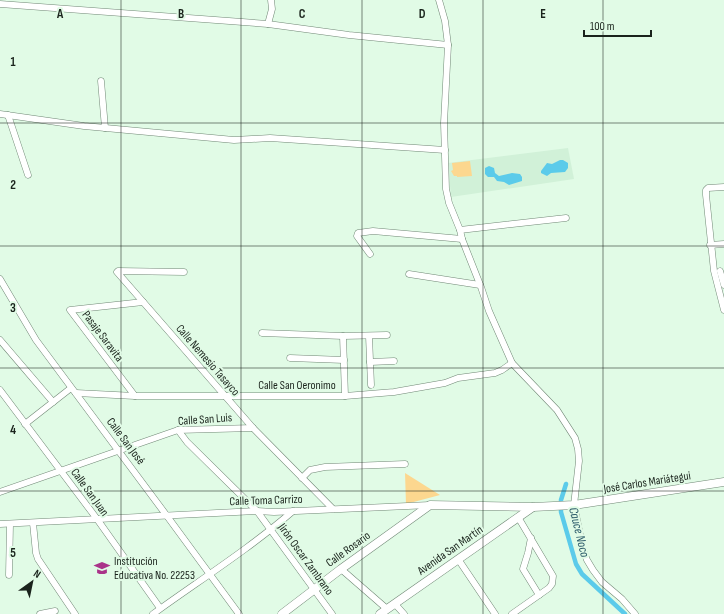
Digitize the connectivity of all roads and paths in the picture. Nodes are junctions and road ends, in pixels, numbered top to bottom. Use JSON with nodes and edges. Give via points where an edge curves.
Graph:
{"nodes":[{"id":1,"x":271,"y":0,"type":"edge"},
{"id":2,"x":440,"y":0,"type":"edge"},
{"id":3,"x":0,"y":4,"type":"edge"},
{"id":4,"x":268,"y":24,"type":"junction"},
{"id":5,"x":448,"y":45,"type":"junction"},
{"id":6,"x":101,"y":81,"type":"dead end"},
{"id":7,"x":0,"y":114,"type":"edge"},
{"id":8,"x":8,"y":115,"type":"junction"},
{"id":9,"x":105,"y":128,"type":"junction"},
{"id":10,"x":445,"y":150,"type":"junction"},
{"id":11,"x":28,"y":176,"type":"dead end"},
{"id":12,"x":724,"y":187,"type":"edge"},
{"id":13,"x":566,"y":218,"type":"dead end"},
{"id":14,"x":460,"y":230,"type":"junction"},
{"id":15,"x":462,"y":239,"type":"junction"},
{"id":16,"x":724,"y":244,"type":"edge"},
{"id":17,"x":710,"y":245,"type":"junction"},
{"id":18,"x":370,"y":254,"type":"dead end"},
{"id":19,"x":719,"y":271,"type":"edge"},
{"id":20,"x":184,"y":272,"type":"dead end"},
{"id":21,"x":409,"y":274,"type":"dead end"},
{"id":22,"x":0,"y":279,"type":"edge"},
{"id":23,"x":480,"y":285,"type":"junction"},
{"id":24,"x":724,"y":285,"type":"edge"},
{"id":25,"x":143,"y":302,"type":"junction"},
{"id":26,"x":723,"y":306,"type":"edge"},
{"id":27,"x":262,"y":333,"type":"dead end"},
{"id":28,"x":343,"y":336,"type":"junction"},
{"id":29,"x":369,"y":336,"type":"junction"},
{"id":30,"x":387,"y":336,"type":"dead end"},
{"id":31,"x":0,"y":340,"type":"edge"},
{"id":32,"x":290,"y":358,"type":"dead end"},
{"id":33,"x":344,"y":360,"type":"junction"},
{"id":34,"x":394,"y":361,"type":"dead end"},
{"id":35,"x":370,"y":362,"type":"junction"},
{"id":36,"x":512,"y":363,"type":"junction"},
{"id":37,"x":371,"y":385,"type":"dead end"},
{"id":38,"x":71,"y":388,"type":"junction"},
{"id":39,"x":0,"y":390,"type":"edge"},
{"id":40,"x":76,"y":393,"type":"junction"},
{"id":41,"x":134,"y":396,"type":"junction"},
{"id":42,"x":224,"y":396,"type":"junction"},
{"id":43,"x":345,"y":396,"type":"junction"},
{"id":44,"x":53,"y":402,"type":"junction"},
{"id":45,"x":25,"y":424,"type":"junction"},
{"id":46,"x":253,"y":428,"type":"junction"},
{"id":47,"x":178,"y":430,"type":"junction"},
{"id":48,"x":119,"y":450,"type":"junction"},
{"id":49,"x":404,"y":464,"type":"dead end"},
{"id":50,"x":61,"y":470,"type":"junction"},
{"id":51,"x":302,"y":478,"type":"junction"},
{"id":52,"x":724,"y":482,"type":"edge"},
{"id":53,"x":0,"y":492,"type":"edge"},
{"id":54,"x":430,"y":505,"type":"junction"},
{"id":55,"x":568,"y":505,"type":"junction"},
{"id":56,"x":533,"y":507,"type":"junction"},
{"id":57,"x":333,"y":509,"type":"junction"},
{"id":58,"x":257,"y":511,"type":"junction"},
{"id":59,"x":293,"y":511,"type":"junction"},
{"id":60,"x":167,"y":516,"type":"junction"},
{"id":61,"x":518,"y":517,"type":"junction"},
{"id":62,"x":97,"y":520,"type":"junction"},
{"id":63,"x":33,"y":523,"type":"junction"},
{"id":64,"x":0,"y":524,"type":"edge"},
{"id":65,"x":10,"y":524,"type":"junction"},
{"id":66,"x":271,"y":530,"type":"junction"},
{"id":67,"x":531,"y":538,"type":"junction"},
{"id":68,"x":458,"y":559,"type":"junction"},
{"id":69,"x":341,"y":569,"type":"junction"},
{"id":70,"x":210,"y":574,"type":"junction"},
{"id":71,"x":9,"y":575,"type":"dead end"},
{"id":72,"x":314,"y":589,"type":"junction"},
{"id":73,"x":539,"y":594,"type":"junction"},
{"id":74,"x":396,"y":604,"type":"junction"},
{"id":75,"x":160,"y":608,"type":"junction"},
{"id":76,"x":55,"y":611,"type":"dead end"},
{"id":77,"x":384,"y":612,"type":"edge"},
{"id":78,"x":43,"y":614,"type":"edge"},
{"id":79,"x":75,"y":614,"type":"edge"},
{"id":80,"x":153,"y":614,"type":"edge"},
{"id":81,"x":239,"y":614,"type":"edge"},
{"id":82,"x":282,"y":614,"type":"edge"},
{"id":83,"x":332,"y":614,"type":"edge"},
{"id":84,"x":404,"y":614,"type":"edge"},
{"id":85,"x":495,"y":614,"type":"edge"},
{"id":86,"x":512,"y":614,"type":"edge"},
{"id":87,"x":635,"y":614,"type":"edge"}],
"edges":[{"from":1,"to":4,"type":"street","via":[[272,9]]},
{"from":2,"to":5,"type":"street"},
{"from":3,"to":4,"type":"street"},
{"from":4,"to":5,"type":"street"},
{"from":5,"to":10,"type":"street"},
{"from":6,"to":9,"type":"street"},
{"from":7,"to":8,"type":"street"},
{"from":8,"to":9,"type":"street"},
{"from":8,"to":11,"type":"street"},
{"from":9,"to":10,"type":"street","via":[[234,140],[270,138]]},
{"from":10,"to":14,"type":"street","via":[[446,189]]},
{"from":12,"to":17,"type":"street","via":[[706,190]]},
{"from":13,"to":14,"type":"street"},
{"from":14,"to":15,"type":"street"},
{"from":15,"to":18,"type":"street","via":[[359,232],[357,236]]},
{"from":15,"to":23,"type":"street"},
{"from":16,"to":17,"type":"street"},
{"from":17,"to":19,"type":"street"},
{"from":19,"to":24,"type":"street"},
{"from":19,"to":26,"type":"street"},
{"from":20,"to":25,"type":"street","name":"Calle Nemesio Tasayco","via":[[118,271],[117,274]]},
{"from":21,"to":23,"type":"street"},
{"from":22,"to":38,"type":"street","name":"Calle San José","via":[[36,340]]},
{"from":23,"to":36,"type":"street"},
{"from":25,"to":41,"type":"street","name":"Pasaje Saravita","via":[[70,310]]},
{"from":25,"to":42,"type":"street","name":"Calle Nemesio Tasayco"},
{"from":27,"to":28,"type":"street"},
{"from":28,"to":29,"type":"street"},
{"from":28,"to":33,"type":"street"},
{"from":29,"to":30,"type":"street"},
{"from":29,"to":35,"type":"street"},
{"from":31,"to":44,"type":"street"},
{"from":32,"to":33,"type":"street"},
{"from":33,"to":43,"type":"street"},
{"from":34,"to":35,"type":"street"},
{"from":35,"to":37,"type":"street"},
{"from":36,"to":43,"type":"street","name":"Calle San Oeronimo","via":[[495,373],[394,392]]},
{"from":36,"to":55,"type":"street","via":[[557,410],[575,438],[579,461]]},
{"from":38,"to":40,"type":"street","name":"Calle San José"},
{"from":38,"to":44,"type":"street"},
{"from":39,"to":45,"type":"street","name":"Calle San Juan"},
{"from":40,"to":41,"type":"street","name":"Calle San Oeronimo"},
{"from":40,"to":48,"type":"street","name":"Calle San José"},
{"from":41,"to":42,"type":"street","name":"Calle San Oeronimo"},
{"from":42,"to":43,"type":"street","name":"Calle San Oeronimo"},
{"from":42,"to":46,"type":"street","name":"Calle Nemesio Tasayco"},
{"from":44,"to":45,"type":"street"},
{"from":45,"to":50,"type":"street","name":"Calle San Juan"},
{"from":46,"to":47,"type":"street","name":"Calle San Luis"},
{"from":46,"to":51,"type":"street","name":"Calle Nemesio Tasayco"},
{"from":47,"to":48,"type":"street","name":"Calle San Luis"},
{"from":47,"to":58,"type":"street","name":"Jirón Oscar Zambrano"},
{"from":48,"to":50,"type":"street","name":"Calle San Luis"},
{"from":48,"to":60,"type":"street","name":"Calle San José"},
{"from":49,"to":51,"type":"street","via":[[326,467],[310,470]]},
{"from":50,"to":53,"type":"street","name":"Calle San Luis"},
{"from":50,"to":62,"type":"street","name":"Calle San Juan"},
{"from":51,"to":57,"type":"street","name":"Calle Nemesio Tasayco"},
{"from":52,"to":55,"type":"main road","name":"José Carlos Mariátegui"},
{"from":54,"to":56,"type":"main road","name":"Calle Toma Carrizo"},
{"from":54,"to":57,"type":"street","name":"Calle Toma Carrizo"},
{"from":54,"to":69,"type":"main road","name":"Calle Rosario"},
{"from":55,"to":56,"type":"main road","name":"José Carlos Mariátegui"},
{"from":55,"to":87,"type":"street","via":[[583,550],[593,570]]},
{"from":56,"to":61,"type":"main road","name":"Avenida San Martín"},
{"from":57,"to":59,"type":"street","name":"Calle Toma Carrizo"},
{"from":58,"to":59,"type":"street","name":"Calle Toma Carrizo"},
{"from":58,"to":60,"type":"street","name":"Calle Toma Carrizo"},
{"from":58,"to":66,"type":"street","name":"Jirón Oscar Zambrano"},
{"from":59,"to":66,"type":"street"},
{"from":60,"to":62,"type":"street","name":"Calle Toma Carrizo"},
{"from":60,"to":70,"type":"street","name":"Calle San José"},
{"from":61,"to":67,"type":"street"},
{"from":61,"to":68,"type":"main road","name":"Avenida San Martín"},
{"from":62,"to":63,"type":"street","name":"Calle Toma Carrizo"},
{"from":62,"to":75,"type":"street","name":"Calle San Juan"},
{"from":63,"to":65,"type":"street","name":"Calle Toma Carrizo"},
{"from":63,"to":79,"type":"street","via":[[38,559]]},
{"from":64,"to":65,"type":"street","name":"Calle Toma Carrizo"},
{"from":65,"to":71,"type":"street"},
{"from":66,"to":70,"type":"street"},
{"from":66,"to":72,"type":"street","name":"Jirón Oscar Zambrano"},
{"from":67,"to":73,"type":"street","via":[[523,570]]},
{"from":67,"to":73,"type":"street","via":[[553,576],[552,584]]},
{"from":68,"to":74,"type":"main road","name":"Avenida San Martín"},
{"from":68,"to":85,"type":"street"},
{"from":69,"to":72,"type":"main road","name":"Calle Rosario"},
{"from":69,"to":77,"type":"street"},
{"from":70,"to":75,"type":"street"},
{"from":70,"to":81,"type":"street","name":"Calle San José"},
{"from":72,"to":82,"type":"main road","name":"Calle Rosario"},
{"from":72,"to":83,"type":"street","name":"Jirón Oscar Zambrano"},
{"from":73,"to":86,"type":"street"},
{"from":74,"to":77,"type":"main road","name":"Avenida San Martín"},
{"from":74,"to":84,"type":"street"},
{"from":75,"to":80,"type":"street"},
{"from":76,"to":78,"type":"street"}]}
